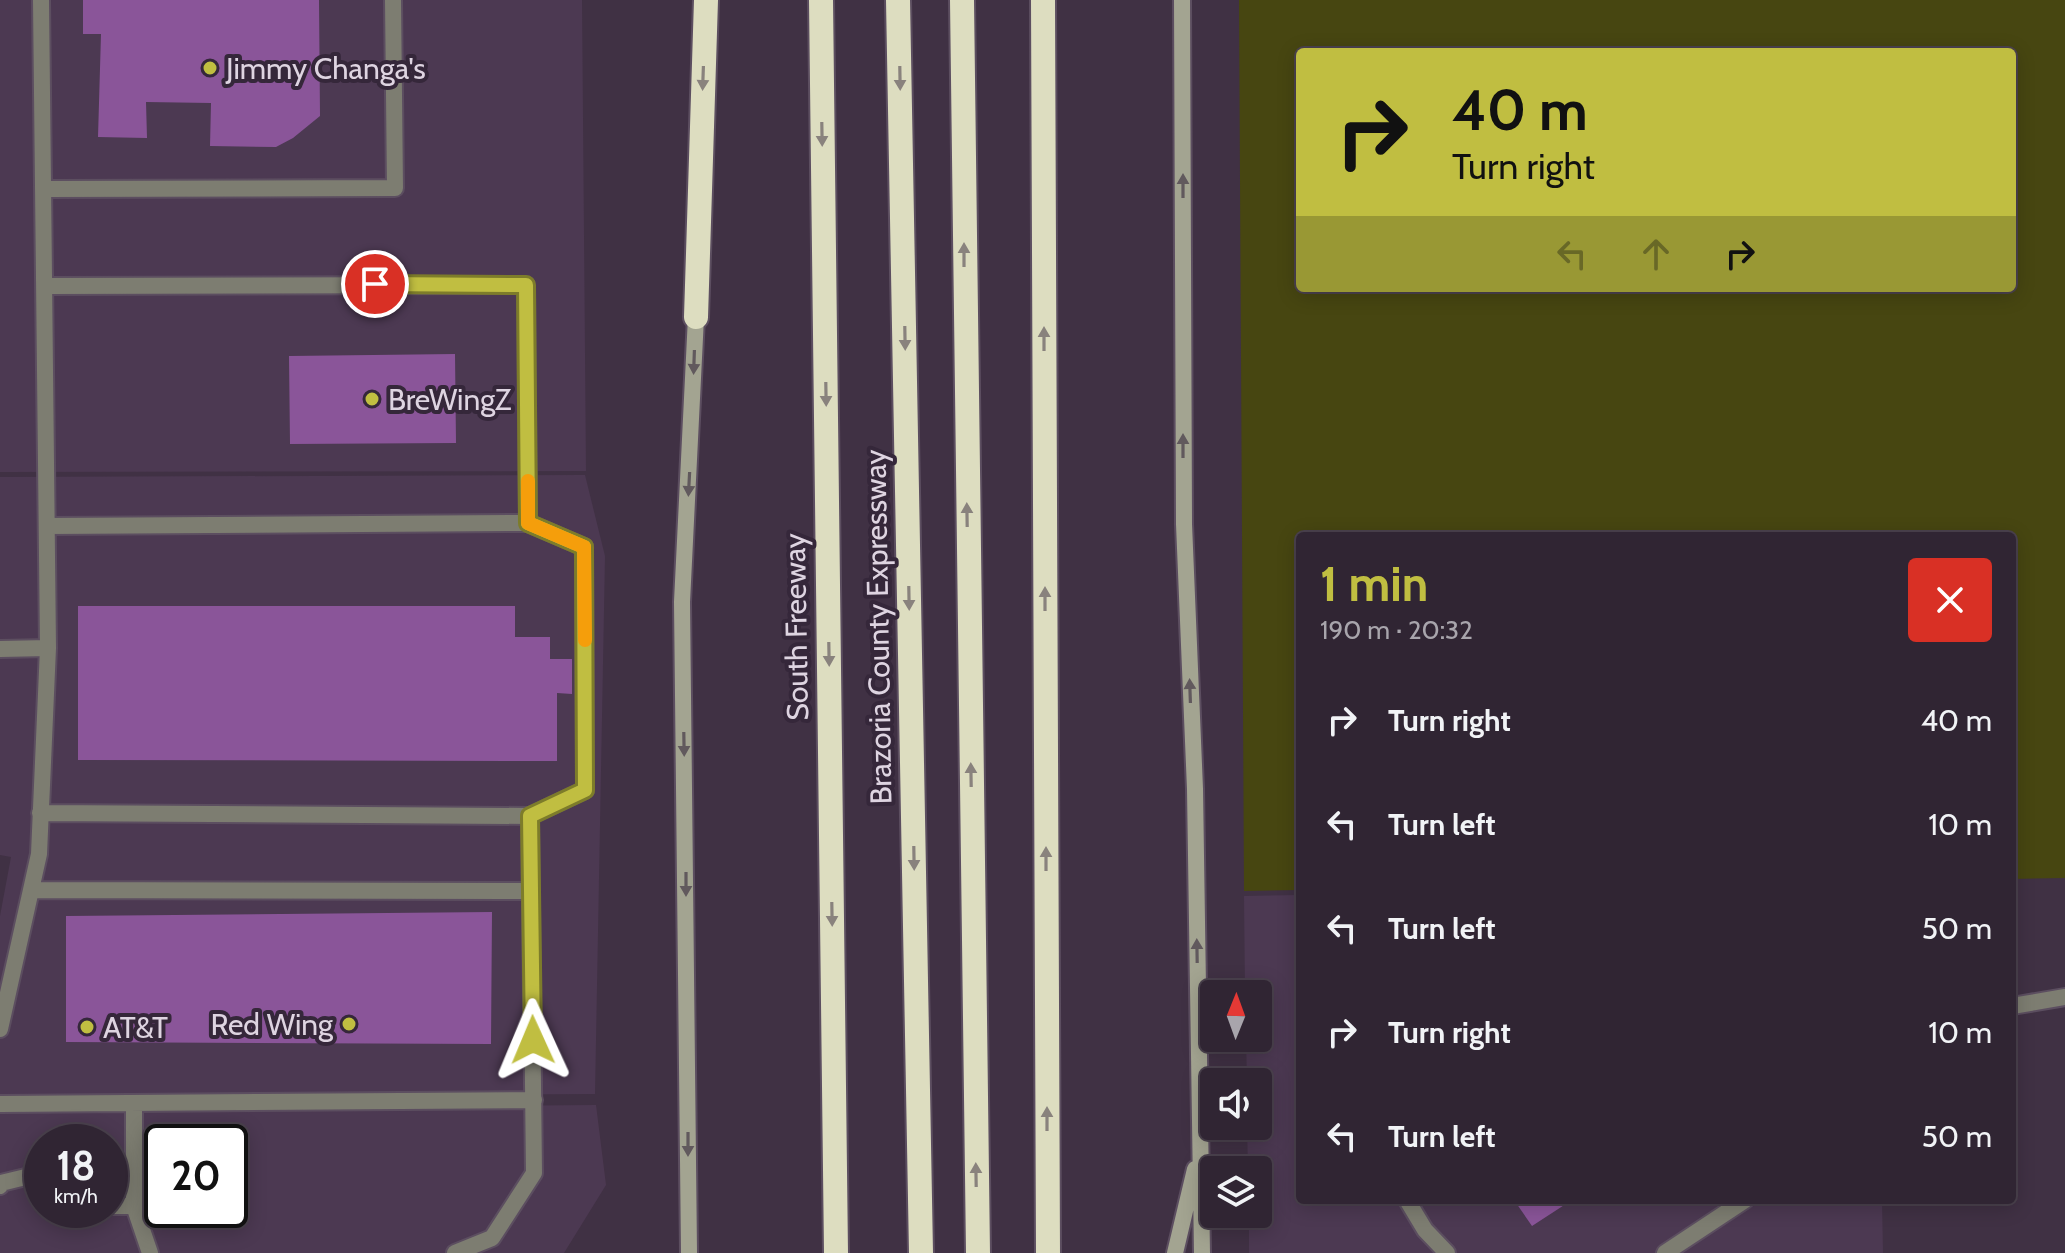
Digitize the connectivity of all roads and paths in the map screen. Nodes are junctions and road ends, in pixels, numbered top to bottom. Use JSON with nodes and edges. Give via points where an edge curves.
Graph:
{"nodes":[{"id":1,"x":41,"y":0,"type":"edge"},
{"id":2,"x":393,"y":0,"type":"edge"},
{"id":3,"x":706,"y":0,"type":"edge"},
{"id":4,"x":821,"y":0,"type":"edge"},
{"id":5,"x":898,"y":0,"type":"edge"},
{"id":6,"x":962,"y":0,"type":"edge"},
{"id":7,"x":1043,"y":0,"type":"edge"},
{"id":8,"x":1182,"y":0,"type":"edge"},
{"id":9,"x":44,"y":189,"type":"junction"},
{"id":10,"x":45,"y":286,"type":"junction"},
{"id":11,"x":696,"y":317,"type":"joint"},
{"id":12,"x":528,"y":523,"type":"junction"},
{"id":13,"x":47,"y":526,"type":"junction"},
{"id":14,"x":48,"y":648,"type":"junction"},
{"id":15,"x":0,"y":649,"type":"edge"},
{"id":16,"x":40,"y":813,"type":"junction"},
{"id":17,"x":530,"y":816,"type":"junction"},
{"id":18,"x":31,"y":890,"type":"junction"},
{"id":19,"x":530,"y":891,"type":"junction"},
{"id":20,"x":2065,"y":997,"type":"edge"},
{"id":21,"x":2016,"y":1005,"type":"edge"},
{"id":22,"x":0,"y":1029,"type":"edge"},
{"id":23,"x":534,"y":1100,"type":"junction"},
{"id":24,"x":0,"y":1104,"type":"edge"},
{"id":25,"x":134,"y":1104,"type":"junction"},
{"id":26,"x":1200,"y":1146,"type":"junction"},
{"id":27,"x":24,"y":1177,"type":"edge"},
{"id":28,"x":0,"y":1186,"type":"edge"},
{"id":29,"x":1409,"y":1204,"type":"edge"},
{"id":30,"x":1739,"y":1204,"type":"edge"},
{"id":31,"x":128,"y":1206,"type":"edge"},
{"id":32,"x":134,"y":1206,"type":"junction"},
{"id":33,"x":150,"y":1253,"type":"edge"},
{"id":34,"x":455,"y":1253,"type":"edge"},
{"id":35,"x":689,"y":1253,"type":"edge"},
{"id":36,"x":836,"y":1253,"type":"edge"},
{"id":37,"x":921,"y":1253,"type":"edge"},
{"id":38,"x":978,"y":1253,"type":"edge"},
{"id":39,"x":1048,"y":1253,"type":"edge"},
{"id":40,"x":1175,"y":1253,"type":"edge"},
{"id":41,"x":1202,"y":1253,"type":"edge"},
{"id":42,"x":1447,"y":1253,"type":"edge"},
{"id":43,"x":1665,"y":1253,"type":"edge"}],
"edges":[{"from":1,"to":9,"type":"street"},
{"from":2,"to":9,"type":"street","via":[[395,188]]},
{"from":3,"to":11,"type":"highway","one_way":true},
{"from":4,"to":36,"type":"highway","name":"South Freeway","one_way":true},
{"from":5,"to":37,"type":"highway","name":"Brazoria County Expressway","one_way":true},
{"from":38,"to":6,"type":"highway","one_way":true},
{"from":39,"to":7,"type":"highway","one_way":true},
{"from":26,"to":8,"type":"main road","one_way":true,"via":[[1195,789],[1184,524]]},
{"from":9,"to":10,"type":"street"},
{"from":10,"to":12,"type":"street","via":[[526,285]]},
{"from":10,"to":13,"type":"street"},
{"from":11,"to":35,"type":"main road","one_way":true,"via":[[682,602]]},
{"from":12,"to":13,"type":"street"},
{"from":12,"to":17,"type":"street","via":[[584,547],[585,790]]},
{"from":13,"to":14,"type":"street"},
{"from":14,"to":15,"type":"street"},
{"from":14,"to":16,"type":"street"},
{"from":16,"to":17,"type":"street"},
{"from":16,"to":18,"type":"street"},
{"from":17,"to":19,"type":"street"},
{"from":18,"to":19,"type":"street"},
{"from":18,"to":22,"type":"street"},
{"from":19,"to":23,"type":"street"},
{"from":20,"to":21,"type":"street"},
{"from":23,"to":25,"type":"street"},
{"from":23,"to":34,"type":"street","via":[[534,1173],[492,1238]]},
{"from":24,"to":25,"type":"street"},
{"from":25,"to":32,"type":"street"},
{"from":26,"to":40,"type":"main road"},
{"from":26,"to":41,"type":"main road"},
{"from":27,"to":28,"type":"street"},
{"from":29,"to":42,"type":"street"},
{"from":30,"to":43,"type":"street"},
{"from":31,"to":32,"type":"street"},
{"from":32,"to":33,"type":"street"}]}
